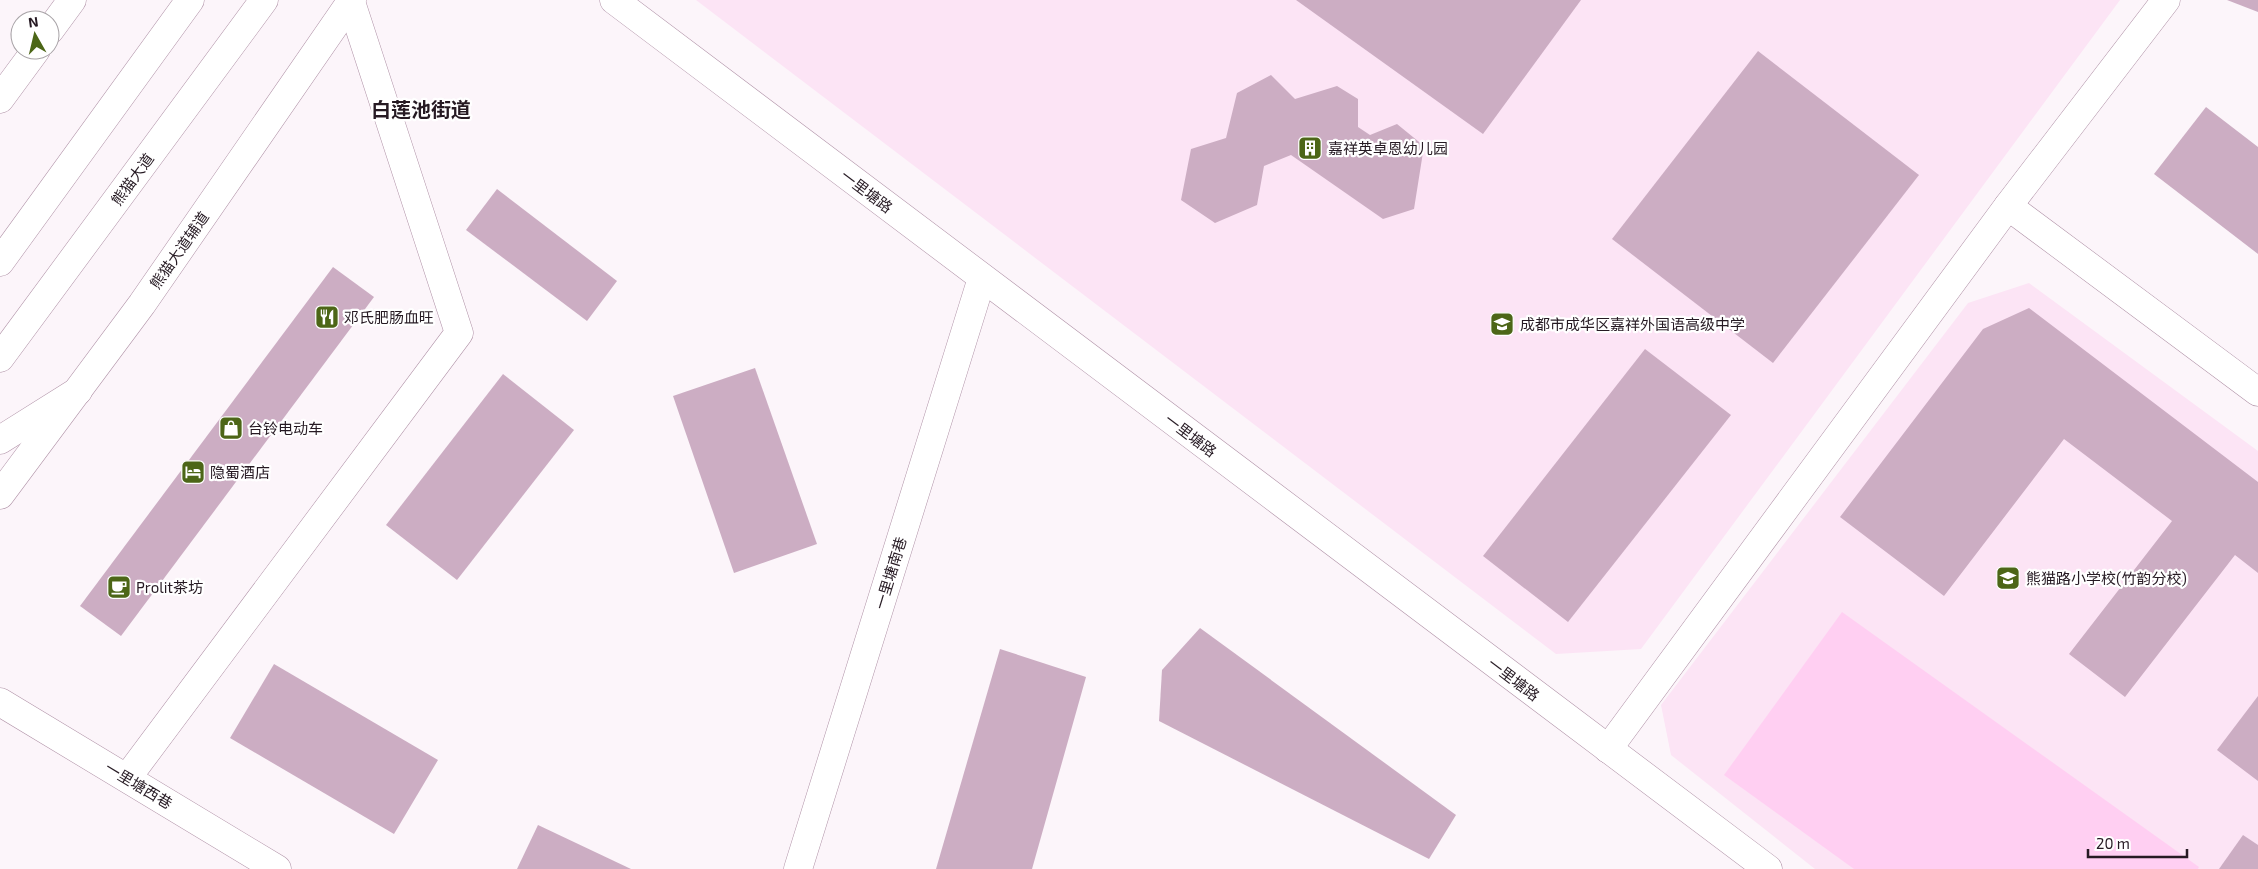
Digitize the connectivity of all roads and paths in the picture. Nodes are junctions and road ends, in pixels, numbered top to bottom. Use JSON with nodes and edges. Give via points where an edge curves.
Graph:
{"nodes":[{"id":1,"x":72,"y":0,"type":"edge"},
{"id":2,"x":190,"y":0,"type":"edge"},
{"id":3,"x":264,"y":0,"type":"edge"},
{"id":4,"x":614,"y":0,"type":"edge"},
{"id":5,"x":2166,"y":0,"type":"edge"},
{"id":6,"x":351,"y":1,"type":"edge"},
{"id":7,"x":60,"y":16,"type":"edge"},
{"id":8,"x":29,"y":60,"type":"edge"},
{"id":9,"x":0,"y":99,"type":"edge"},
{"id":10,"x":2008,"y":206,"type":"junction"},
{"id":11,"x":0,"y":262,"type":"edge"},
{"id":12,"x":982,"y":278,"type":"junction"},
{"id":13,"x":0,"y":358,"type":"edge"},
{"id":14,"x":78,"y":391,"type":"junction"},
{"id":15,"x":2258,"y":392,"type":"edge"},
{"id":16,"x":0,"y":440,"type":"edge"},
{"id":17,"x":0,"y":496,"type":"edge"},
{"id":18,"x":0,"y":702,"type":"edge"},
{"id":19,"x":1608,"y":749,"type":"junction"},
{"id":20,"x":127,"y":778,"type":"junction"},
{"id":21,"x":278,"y":869,"type":"edge"},
{"id":22,"x":798,"y":869,"type":"edge"},
{"id":23,"x":1768,"y":869,"type":"edge"}],
"edges":[{"from":1,"to":7,"type":"street"},
{"from":2,"to":11,"type":"street"},
{"from":3,"to":13,"type":"street","name":"熊猫大道"},
{"from":4,"to":12,"type":"street","name":"一里塘路"},
{"from":5,"to":10,"type":"street"},
{"from":6,"to":14,"type":"street","name":"熊猫大道辅道"},
{"from":6,"to":20,"type":"street","via":[[459,334]]},
{"from":8,"to":9,"type":"street"},
{"from":10,"to":15,"type":"street"},
{"from":10,"to":19,"type":"street"},
{"from":12,"to":19,"type":"street","name":"一里塘路"},
{"from":12,"to":22,"type":"street","name":"一里塘南巷"},
{"from":14,"to":16,"type":"street"},
{"from":14,"to":17,"type":"street","name":"熊猫大道辅道"},
{"from":18,"to":20,"type":"street","name":"一里塘西巷"},
{"from":19,"to":23,"type":"street","name":"一里塘路"},
{"from":20,"to":21,"type":"street","name":"一里塘西巷"}]}
